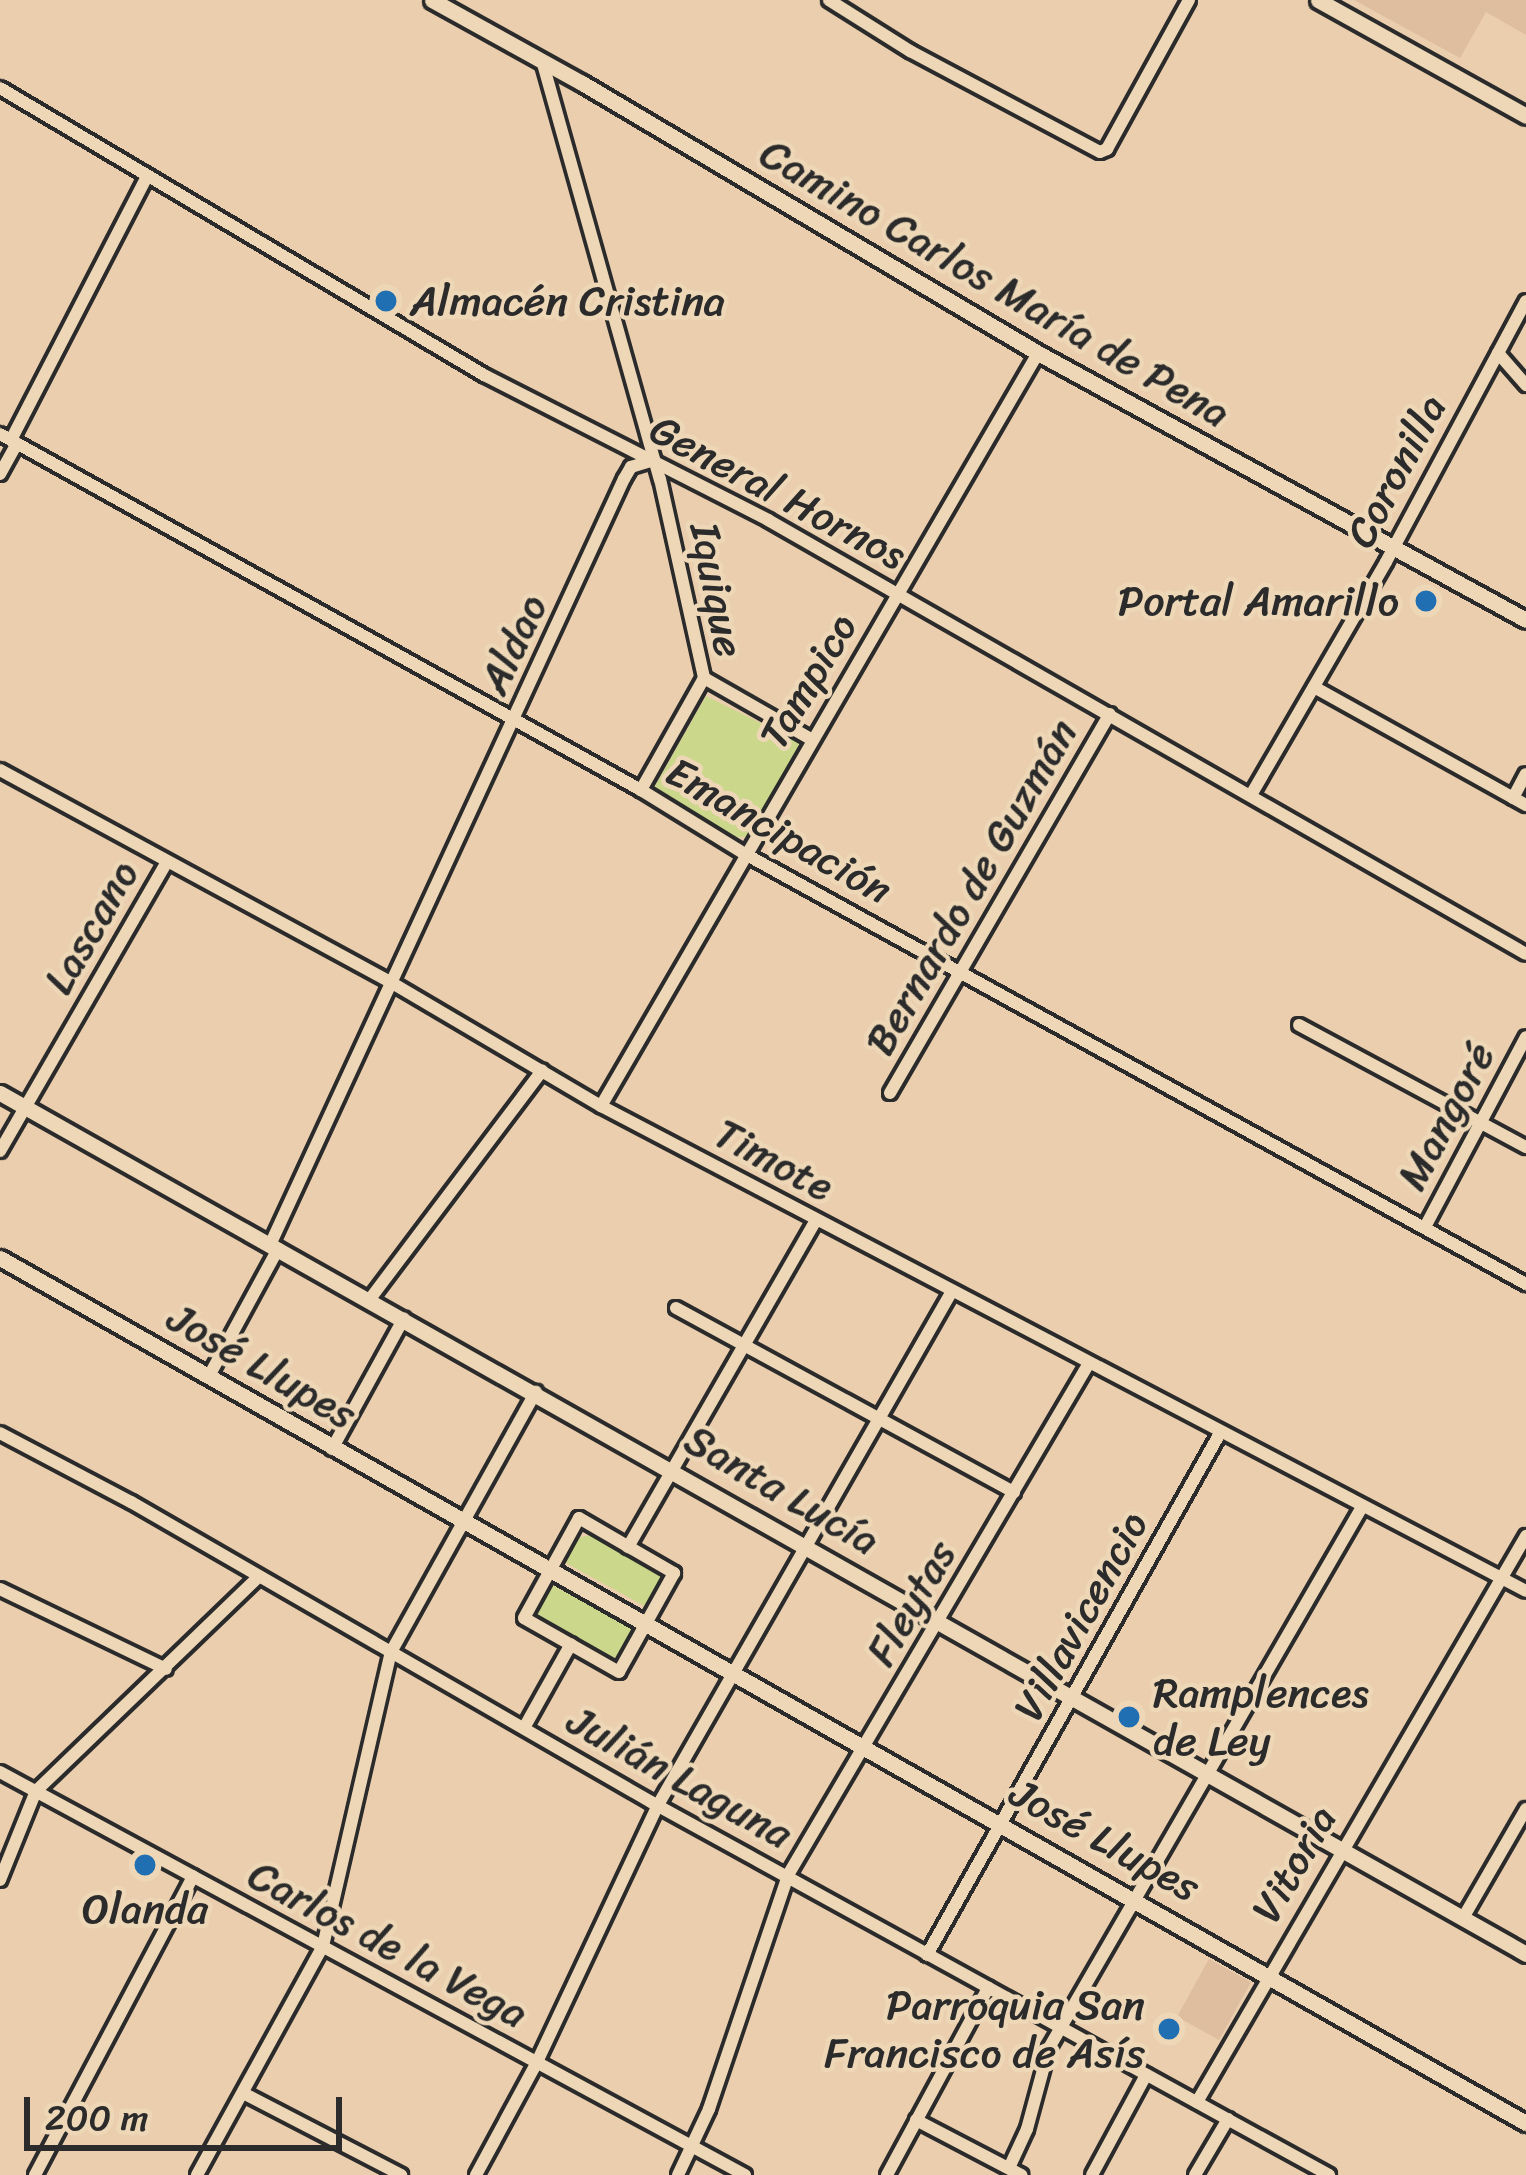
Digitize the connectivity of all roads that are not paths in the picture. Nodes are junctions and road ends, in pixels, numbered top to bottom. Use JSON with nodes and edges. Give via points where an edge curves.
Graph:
{"nodes":[{"id":1,"x":432,"y":0,"type":"edge"},
{"id":2,"x":829,"y":0,"type":"edge"},
{"id":3,"x":1189,"y":0,"type":"edge"},
{"id":4,"x":1318,"y":0,"type":"edge"},
{"id":5,"x":543,"y":64,"type":"junction"},
{"id":6,"x":0,"y":88,"type":"edge"},
{"id":7,"x":1526,"y":116,"type":"edge"},
{"id":8,"x":146,"y":176,"type":"junction"},
{"id":9,"x":1526,"y":301,"type":"edge"},
{"id":10,"x":1037,"y":353,"type":"junction"},
{"id":11,"x":1498,"y":353,"type":"junction"},
{"id":12,"x":1526,"y":385,"type":"edge"},
{"id":13,"x":10,"y":439,"type":"edge"},
{"id":14,"x":655,"y":460,"type":"junction"},
{"id":15,"x":0,"y":473,"type":"edge"},
{"id":16,"x":1391,"y":549,"type":"junction"},
{"id":17,"x":898,"y":595,"type":"junction"},
{"id":18,"x":1526,"y":620,"type":"edge"},
{"id":19,"x":704,"y":678,"type":"junction"},
{"id":20,"x":1314,"y":687,"type":"junction"},
{"id":21,"x":1110,"y":714,"type":"junction"},
{"id":22,"x":514,"y":720,"type":"junction"},
{"id":23,"x":811,"y":739,"type":"junction"},
{"id":24,"x":0,"y":770,"type":"edge"},
{"id":25,"x":1526,"y":774,"type":"edge"},
{"id":26,"x":641,"y":790,"type":"junction"},
{"id":27,"x":1251,"y":795,"type":"junction"},
{"id":28,"x":1520,"y":802,"type":"edge"},
{"id":29,"x":746,"y":854,"type":"junction"},
{"id":30,"x":167,"y":862,"type":"junction"},
{"id":31,"x":1526,"y":954,"type":"edge"},
{"id":32,"x":961,"y":971,"type":"junction"},
{"id":33,"x":392,"y":983,"type":"junction"},
{"id":34,"x":1299,"y":1025,"type":"dead end"},
{"id":35,"x":1526,"y":1037,"type":"edge"},
{"id":36,"x":542,"y":1071,"type":"junction"},
{"id":37,"x":0,"y":1093,"type":"edge"},
{"id":38,"x":890,"y":1093,"type":"dead end"},
{"id":39,"x":24,"y":1106,"type":"junction"},
{"id":40,"x":601,"y":1106,"type":"junction"},
{"id":41,"x":1481,"y":1123,"type":"junction"},
{"id":42,"x":1526,"y":1147,"type":"edge"},
{"id":43,"x":0,"y":1151,"type":"edge"},
{"id":44,"x":816,"y":1220,"type":"junction"},
{"id":45,"x":1425,"y":1227,"type":"junction"},
{"id":46,"x":274,"y":1247,"type":"junction"},
{"id":47,"x":0,"y":1258,"type":"edge"},
{"id":48,"x":1526,"y":1284,"type":"edge"},
{"id":49,"x":952,"y":1291,"type":"junction"},
{"id":50,"x":370,"y":1298,"type":"junction"},
{"id":51,"x":676,"y":1308,"type":"dead end"},
{"id":52,"x":404,"y":1318,"type":"junction"},
{"id":53,"x":747,"y":1345,"type":"junction"},
{"id":54,"x":1089,"y":1364,"type":"junction"},
{"id":55,"x":209,"y":1376,"type":"junction"},
{"id":56,"x":536,"y":1392,"type":"junction"},
{"id":57,"x":878,"y":1418,"type":"junction"},
{"id":58,"x":1220,"y":1432,"type":"junction"},
{"id":59,"x":1,"y":1435,"type":"edge"},
{"id":60,"x":332,"y":1448,"type":"junction"},
{"id":61,"x":673,"y":1469,"type":"junction"},
{"id":62,"x":1014,"y":1492,"type":"junction"},
{"id":63,"x":1362,"y":1507,"type":"junction"},
{"id":64,"x":465,"y":1520,"type":"junction"},
{"id":65,"x":1526,"y":1536,"type":"edge"},
{"id":66,"x":807,"y":1545,"type":"junction"},
{"id":67,"x":628,"y":1546,"type":"junction"},
{"id":68,"x":551,"y":1569,"type":"junction"},
{"id":69,"x":258,"y":1577,"type":"junction"},
{"id":70,"x":1501,"y":1578,"type":"junction"},
{"id":71,"x":0,"y":1589,"type":"edge"},
{"id":72,"x":1526,"y":1591,"type":"edge"},
{"id":73,"x":940,"y":1621,"type":"junction"},
{"id":74,"x":646,"y":1624,"type":"junction"},
{"id":75,"x":571,"y":1644,"type":"junction"},
{"id":76,"x":391,"y":1652,"type":"junction"},
{"id":77,"x":166,"y":1669,"type":"junction"},
{"id":78,"x":733,"y":1673,"type":"junction"},
{"id":79,"x":1075,"y":1695,"type":"junction"},
{"id":80,"x":524,"y":1728,"type":"junction"},
{"id":81,"x":862,"y":1744,"type":"junction"},
{"id":82,"x":0,"y":1772,"type":"edge"},
{"id":83,"x":1209,"y":1772,"type":"junction"},
{"id":84,"x":36,"y":1791,"type":"junction"},
{"id":85,"x":658,"y":1805,"type":"junction"},
{"id":86,"x":1526,"y":1809,"type":"edge"},
{"id":87,"x":1002,"y":1823,"type":"junction"},
{"id":88,"x":1340,"y":1848,"type":"junction"},
{"id":89,"x":193,"y":1876,"type":"junction"},
{"id":90,"x":788,"y":1876,"type":"junction"},
{"id":91,"x":0,"y":1880,"type":"edge"},
{"id":92,"x":1135,"y":1899,"type":"junction"},
{"id":93,"x":1462,"y":1918,"type":"junction"},
{"id":94,"x":323,"y":1946,"type":"junction"},
{"id":95,"x":1526,"y":1954,"type":"edge"},
{"id":96,"x":927,"y":1955,"type":"junction"},
{"id":97,"x":1269,"y":1974,"type":"junction"},
{"id":98,"x":988,"y":1988,"type":"junction"},
{"id":99,"x":1061,"y":2028,"type":"junction"},
{"id":100,"x":537,"y":2062,"type":"junction"},
{"id":101,"x":1146,"y":2074,"type":"junction"},
{"id":102,"x":245,"y":2094,"type":"junction"},
{"id":103,"x":1197,"y":2102,"type":"junction"},
{"id":104,"x":1228,"y":2119,"type":"junction"},
{"id":105,"x":916,"y":2120,"type":"junction"},
{"id":106,"x":1526,"y":2123,"type":"edge"},
{"id":107,"x":692,"y":2148,"type":"junction"},
{"id":108,"x":1015,"y":2172,"type":"edge"},
{"id":109,"x":35,"y":2175,"type":"edge"},
{"id":110,"x":197,"y":2175,"type":"edge"},
{"id":111,"x":401,"y":2175,"type":"edge"},
{"id":112,"x":476,"y":2175,"type":"edge"},
{"id":113,"x":677,"y":2175,"type":"edge"},
{"id":114,"x":745,"y":2175,"type":"edge"},
{"id":115,"x":887,"y":2175,"type":"edge"},
{"id":116,"x":1092,"y":2175,"type":"edge"},
{"id":117,"x":1195,"y":2175,"type":"edge"},
{"id":118,"x":1330,"y":2175,"type":"edge"}],
"edges":[{"from":1,"to":5,"type":"street","name":"Camino Carlos María de Pena"},
{"from":2,"to":3,"type":"street","via":[[1096,152]]},
{"from":4,"to":7,"type":"street"},
{"from":5,"to":10,"type":"street","name":"Camino Carlos María de Pena"},
{"from":5,"to":14,"type":"street"},
{"from":6,"to":8,"type":"street","name":"General Hornos"},
{"from":8,"to":13,"type":"street"},
{"from":8,"to":14,"type":"street","name":"General Hornos","via":[[558,417]]},
{"from":9,"to":11,"type":"street","name":"Coronilla"},
{"from":10,"to":16,"type":"street","name":"Camino Carlos María de Pena"},
{"from":10,"to":17,"type":"street","name":"Tampico"},
{"from":11,"to":12,"type":"street"},
{"from":11,"to":16,"type":"street","name":"Coronilla"},
{"from":13,"to":15,"type":"street"},
{"from":13,"to":22,"type":"street","name":"Emancipación"},
{"from":14,"to":17,"type":"street","name":"General Hornos"},
{"from":14,"to":19,"type":"street","name":"Iquique"},
{"from":14,"to":22,"type":"street","name":"Aldao","via":[[631,467]]},
{"from":16,"to":18,"type":"street","name":"Camino Carlos María de Pena"},
{"from":16,"to":20,"type":"street","name":"Coronilla"},
{"from":17,"to":21,"type":"street","name":"General Hornos"},
{"from":17,"to":23,"type":"street","name":"Tampico"},
{"from":19,"to":23,"type":"street"},
{"from":19,"to":26,"type":"street","name":"Iquique"},
{"from":20,"to":27,"type":"street","name":"Coronilla"},
{"from":20,"to":28,"type":"street"},
{"from":21,"to":27,"type":"street","name":"General Hornos"},
{"from":21,"to":32,"type":"street","name":"Bernardo de Guzmán"},
{"from":22,"to":26,"type":"street","name":"Emancipación"},
{"from":22,"to":33,"type":"street","name":"Aldao"},
{"from":23,"to":29,"type":"street","name":"Tampico"},
{"from":24,"to":30,"type":"street","name":"Timote"},
{"from":25,"to":28,"type":"street"},
{"from":26,"to":29,"type":"street","name":"Emancipación"},
{"from":27,"to":31,"type":"street","name":"General Hornos"},
{"from":29,"to":32,"type":"street","name":"Emancipación"},
{"from":29,"to":40,"type":"street","name":"Tampico"},
{"from":30,"to":33,"type":"street","name":"Timote"},
{"from":30,"to":39,"type":"street","name":"Lascano"},
{"from":32,"to":38,"type":"street","name":"Bernardo de Guzmán"},
{"from":32,"to":45,"type":"street","name":"Emancipación"},
{"from":33,"to":36,"type":"street","name":"Timote"},
{"from":33,"to":46,"type":"street","name":"Aldao"},
{"from":34,"to":41,"type":"street"},
{"from":35,"to":41,"type":"street","name":"Mangoré"},
{"from":36,"to":40,"type":"street","name":"Timote"},
{"from":36,"to":50,"type":"street"},
{"from":37,"to":39,"type":"street","name":"Santa Lucía"},
{"from":39,"to":43,"type":"street","name":"Lascano"},
{"from":39,"to":46,"type":"street","name":"Santa Lucía"},
{"from":40,"to":44,"type":"street","name":"Timote"},
{"from":41,"to":42,"type":"street"},
{"from":41,"to":45,"type":"street","name":"Mangoré"},
{"from":44,"to":49,"type":"street","name":"Timote"},
{"from":44,"to":53,"type":"street"},
{"from":45,"to":48,"type":"street","name":"Emancipación"},
{"from":46,"to":50,"type":"street","name":"Santa Lucía"},
{"from":46,"to":55,"type":"street","name":"Aldao"},
{"from":47,"to":55,"type":"street","name":"José Llupes"},
{"from":49,"to":54,"type":"street","name":"Timote"},
{"from":49,"to":57,"type":"street"},
{"from":50,"to":52,"type":"street","name":"Santa Lucía"},
{"from":51,"to":53,"type":"street"},
{"from":52,"to":56,"type":"street","name":"Santa Lucía"},
{"from":52,"to":60,"type":"street"},
{"from":53,"to":57,"type":"street"},
{"from":53,"to":61,"type":"street"},
{"from":54,"to":58,"type":"street","name":"Timote"},
{"from":54,"to":62,"type":"street","name":"Fleytas"},
{"from":55,"to":60,"type":"street","name":"José Llupes"},
{"from":56,"to":61,"type":"street","name":"Santa Lucía"},
{"from":56,"to":64,"type":"street"},
{"from":57,"to":62,"type":"street"},
{"from":57,"to":66,"type":"street"},
{"from":58,"to":63,"type":"street","name":"Timote"},
{"from":58,"to":79,"type":"street","name":"Villavicencio"},
{"from":59,"to":69,"type":"street","name":"Julián Laguna"},
{"from":60,"to":64,"type":"street","name":"José Llupes"},
{"from":61,"to":66,"type":"street","name":"Santa Lucía"},
{"from":61,"to":67,"type":"street"},
{"from":62,"to":73,"type":"street","name":"Fleytas"},
{"from":63,"to":70,"type":"street","name":"Timote"},
{"from":63,"to":83,"type":"street"},
{"from":64,"to":68,"type":"street","name":"José Llupes"},
{"from":64,"to":76,"type":"street"},
{"from":65,"to":70,"type":"street","name":"Vitoria"},
{"from":66,"to":73,"type":"street","name":"Santa Lucía"},
{"from":66,"to":78,"type":"street"},
{"from":67,"to":68,"type":"street","via":[[579,1518]]},
{"from":67,"to":74,"type":"street","via":[[674,1574]]},
{"from":68,"to":74,"type":"street","name":"José Llupes"},
{"from":68,"to":75,"type":"street","via":[[524,1618]]},
{"from":69,"to":76,"type":"street","name":"Julián Laguna"},
{"from":69,"to":77,"type":"street"},
{"from":70,"to":72,"type":"street","name":"Timote"},
{"from":70,"to":88,"type":"street","name":"Vitoria"},
{"from":71,"to":77,"type":"street"},
{"from":73,"to":79,"type":"street","name":"Santa Lucía"},
{"from":73,"to":81,"type":"street","name":"Fleytas"},
{"from":74,"to":75,"type":"street","via":[[620,1672]]},
{"from":74,"to":78,"type":"street","name":"José Llupes"},
{"from":75,"to":80,"type":"street"},
{"from":76,"to":80,"type":"street","name":"Julián Laguna"},
{"from":76,"to":94,"type":"street"},
{"from":77,"to":84,"type":"street"},
{"from":78,"to":81,"type":"street","name":"José Llupes"},
{"from":78,"to":85,"type":"street"},
{"from":79,"to":83,"type":"street","name":"Santa Lucía"},
{"from":79,"to":87,"type":"street","name":"Villavicencio"},
{"from":80,"to":85,"type":"street","name":"Julián Laguna"},
{"from":81,"to":87,"type":"street","name":"José Llupes"},
{"from":81,"to":90,"type":"street","name":"Fleytas"},
{"from":82,"to":84,"type":"street","name":"Carlos de la Vega"},
{"from":83,"to":88,"type":"street","name":"Santa Lucía"},
{"from":83,"to":92,"type":"street"},
{"from":84,"to":89,"type":"street","name":"Carlos de la Vega"},
{"from":84,"to":91,"type":"street"},
{"from":85,"to":90,"type":"street","name":"Julián Laguna"},
{"from":85,"to":100,"type":"street"},
{"from":86,"to":93,"type":"street"},
{"from":87,"to":92,"type":"street","name":"José Llupes"},
{"from":87,"to":96,"type":"street","name":"Villavicencio"},
{"from":88,"to":93,"type":"street","name":"Santa Lucía"},
{"from":88,"to":97,"type":"street","name":"Vitoria"},
{"from":89,"to":94,"type":"street","name":"Carlos de la Vega"},
{"from":89,"to":109,"type":"street"},
{"from":90,"to":96,"type":"street","name":"Julián Laguna"},
{"from":90,"to":107,"type":"street","name":"Fleytas"},
{"from":92,"to":97,"type":"street","name":"José Llupes"},
{"from":92,"to":99,"type":"street"},
{"from":93,"to":95,"type":"street","name":"Santa Lucía"},
{"from":94,"to":100,"type":"street","name":"Carlos de la Vega"},
{"from":94,"to":102,"type":"street"},
{"from":96,"to":98,"type":"street","name":"Julián Laguna"},
{"from":97,"to":103,"type":"street","name":"Vitoria"},
{"from":97,"to":106,"type":"street","name":"José Llupes"},
{"from":98,"to":99,"type":"street","name":"Julián Laguna"},
{"from":98,"to":105,"type":"street"},
{"from":99,"to":101,"type":"street","name":"Julián Laguna"},
{"from":99,"to":108,"type":"street","via":[[1043,2062]]},
{"from":100,"to":107,"type":"street","name":"Carlos de la Vega"},
{"from":100,"to":112,"type":"street"},
{"from":101,"to":103,"type":"street","name":"Julián Laguna"},
{"from":101,"to":116,"type":"street"},
{"from":102,"to":110,"type":"street"},
{"from":102,"to":111,"type":"street"},
{"from":103,"to":104,"type":"street","name":"Julián Laguna"},
{"from":104,"to":117,"type":"street"},
{"from":104,"to":118,"type":"street","name":"Julián Laguna"},
{"from":105,"to":108,"type":"street"},
{"from":105,"to":115,"type":"street"},
{"from":107,"to":113,"type":"street","name":"Fleytas"},
{"from":107,"to":114,"type":"street","name":"Carlos de la Vega"}]}
